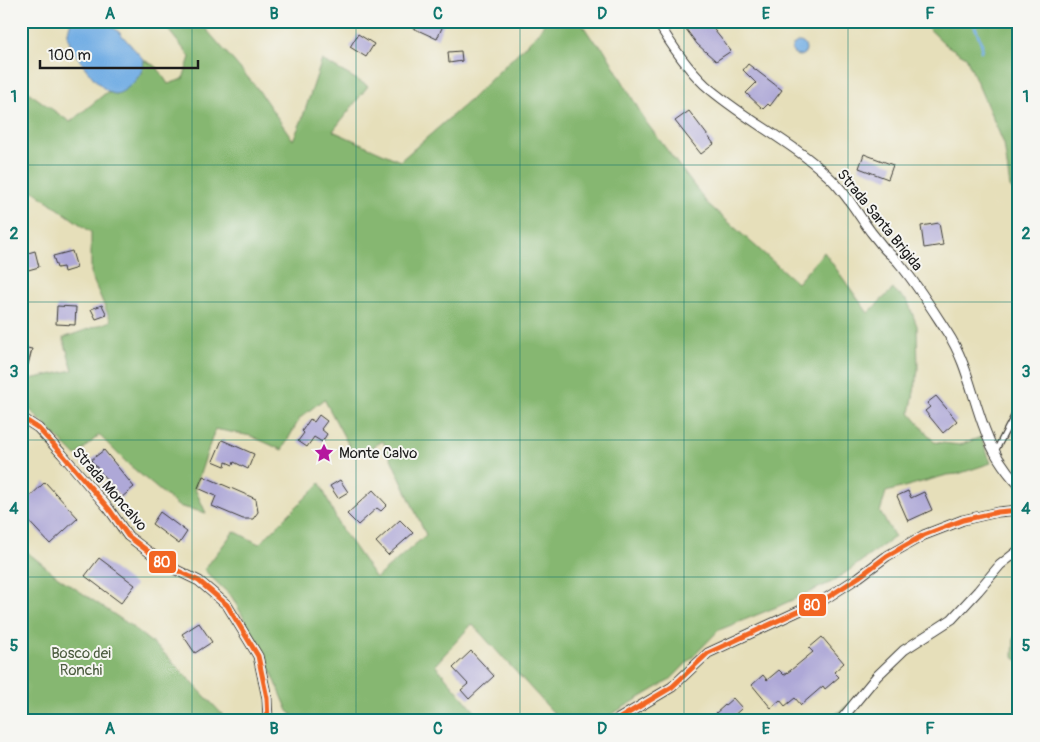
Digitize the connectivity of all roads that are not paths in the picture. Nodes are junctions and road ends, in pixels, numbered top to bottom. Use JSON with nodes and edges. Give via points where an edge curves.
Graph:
{"nodes":[{"id":1,"x":658,"y":21,"type":"edge"},
{"id":2,"x":1019,"y":406,"type":"edge"},
{"id":3,"x":21,"y":417,"type":"edge"},
{"id":4,"x":995,"y":452,"type":"junction"},
{"id":5,"x":1019,"y":485,"type":"edge"},
{"id":6,"x":1019,"y":510,"type":"edge"},
{"id":7,"x":1019,"y":550,"type":"edge"},
{"id":8,"x":268,"y":721,"type":"edge"},
{"id":9,"x":615,"y":721,"type":"edge"},
{"id":10,"x":840,"y":721,"type":"edge"}],
"edges":[{"from":1,"to":4,"type":"street","name":"Strada Santa Brigida","via":[[704,84],[828,176],[899,263],[959,352],[985,432]]},
{"from":2,"to":4,"type":"lane"},
{"from":3,"to":8,"type":"street","name":"Strada Moncalvo","via":[[38,428],[62,454],[128,536],[166,565],[199,581],[227,605],[258,656],[267,698]]},
{"from":4,"to":5,"type":"street","name":"Strada Santa Brigida","via":[[1002,466]]},
{"from":6,"to":9,"type":"street","via":[[963,520],[924,535],[825,599],[708,653],[672,687]]},
{"from":7,"to":10,"type":"street","via":[[1000,565],[952,619],[904,650],[877,676]]}]}
